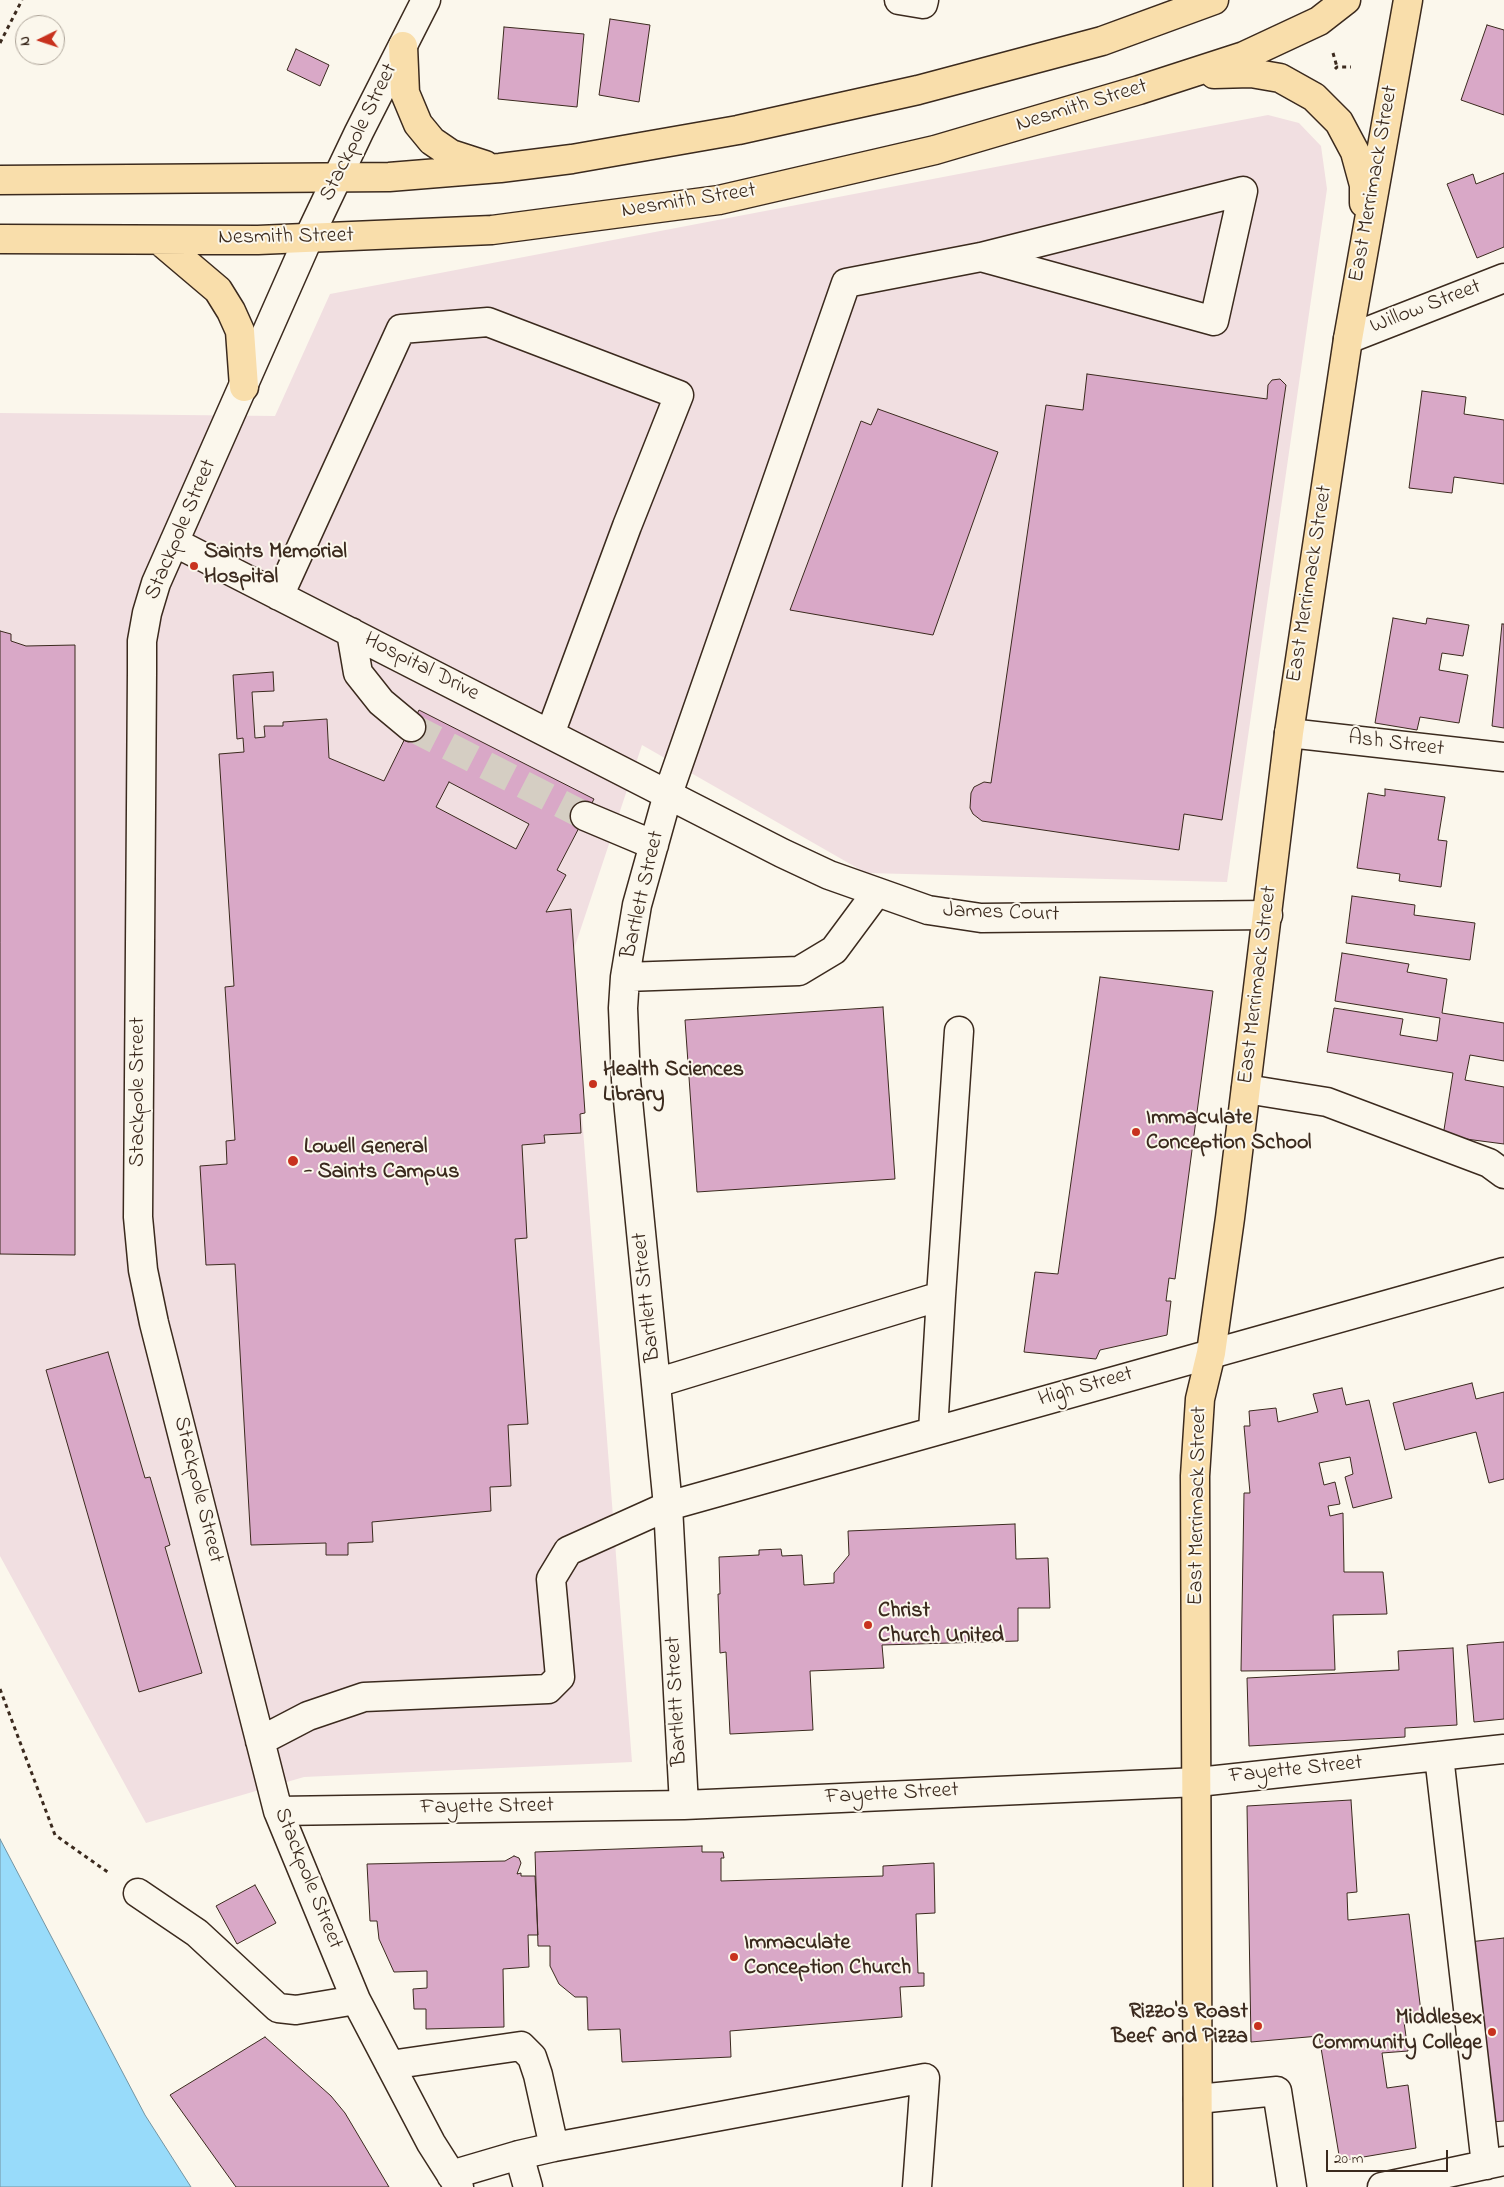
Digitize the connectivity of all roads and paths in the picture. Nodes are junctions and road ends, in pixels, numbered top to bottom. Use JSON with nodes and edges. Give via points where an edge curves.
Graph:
{"nodes":[{"id":1,"x":22,"y":0,"type":"edge"},
{"id":2,"x":426,"y":0,"type":"edge"},
{"id":3,"x":1214,"y":0,"type":"edge"},
{"id":4,"x":1346,"y":0,"type":"edge"},
{"id":5,"x":1408,"y":0,"type":"edge"},
{"id":6,"x":0,"y":43,"type":"edge"},
{"id":7,"x":402,"y":46,"type":"junction"},
{"id":8,"x":1188,"y":74,"type":"junction"},
{"id":9,"x":496,"y":168,"type":"junction"},
{"id":10,"x":339,"y":176,"type":"junction"},
{"id":11,"x":0,"y":180,"type":"edge"},
{"id":12,"x":7,"y":239,"type":"edge"},
{"id":13,"x":308,"y":239,"type":"junction"},
{"id":14,"x":159,"y":240,"type":"junction"},
{"id":15,"x":1364,"y":245,"type":"junction"},
{"id":16,"x":981,"y":257,"type":"junction"},
{"id":17,"x":1504,"y":278,"type":"edge"},
{"id":18,"x":1348,"y":339,"type":"junction"},
{"id":19,"x":244,"y":387,"type":"junction"},
{"id":20,"x":174,"y":542,"type":"junction"},
{"id":21,"x":279,"y":596,"type":"junction"},
{"id":22,"x":351,"y":632,"type":"junction"},
{"id":23,"x":411,"y":727,"type":"tunnel mouth"},
{"id":24,"x":1289,"y":733,"type":"junction"},
{"id":25,"x":550,"y":734,"type":"junction"},
{"id":26,"x":1504,"y":758,"type":"edge"},
{"id":27,"x":668,"y":794,"type":"junction"},
{"id":28,"x":585,"y":816,"type":"tunnel mouth"},
{"id":29,"x":654,"y":845,"type":"junction"},
{"id":30,"x":877,"y":892,"type":"junction"},
{"id":31,"x":1268,"y":915,"type":"junction"},
{"id":32,"x":625,"y":977,"type":"junction"},
{"id":33,"x":959,"y":1032,"type":"dead end"},
{"id":34,"x":1246,"y":1090,"type":"junction"},
{"id":35,"x":1504,"y":1174,"type":"edge"},
{"id":36,"x":1504,"y":1272,"type":"edge"},
{"id":37,"x":941,"y":1296,"type":"junction"},
{"id":38,"x":1211,"y":1353,"type":"junction"},
{"id":39,"x":656,"y":1383,"type":"junction"},
{"id":40,"x":934,"y":1431,"type":"junction"},
{"id":41,"x":668,"y":1506,"type":"junction"},
{"id":42,"x":0,"y":1689,"type":"edge"},
{"id":43,"x":260,"y":1741,"type":"junction"},
{"id":44,"x":1504,"y":1749,"type":"edge"},
{"id":45,"x":1439,"y":1756,"type":"junction"},
{"id":46,"x":1198,"y":1782,"type":"junction"},
{"id":47,"x":684,"y":1805,"type":"junction"},
{"id":48,"x":278,"y":1811,"type":"junction"},
{"id":49,"x":138,"y":1894,"type":"joint"},
{"id":50,"x":356,"y":2000,"type":"junction"},
{"id":51,"x":390,"y":2065,"type":"junction"},
{"id":52,"x":1198,"y":2099,"type":"junction"},
{"id":53,"x":554,"y":2147,"type":"junction"},
{"id":54,"x":519,"y":2156,"type":"junction"},
{"id":55,"x":1495,"y":2163,"type":"edge"},
{"id":56,"x":455,"y":2181,"type":"edge"},
{"id":57,"x":528,"y":2187,"type":"edge"},
{"id":58,"x":917,"y":2187,"type":"edge"},
{"id":59,"x":1198,"y":2187,"type":"edge"},
{"id":60,"x":1292,"y":2187,"type":"edge"},
{"id":61,"x":1385,"y":2187,"type":"edge"}],
"edges":[{"from":1,"to":6,"type":"path"},
{"from":2,"to":7,"type":"street","name":"Stackpole Street"},
{"from":3,"to":9,"type":"main road","via":[[1102,41],[918,90],[738,130],[572,159]]},
{"from":4,"to":8,"type":"main road","name":"Nesmith Street","via":[[1319,21],[1244,56]]},
{"from":5,"to":15,"type":"main road","name":"East Merrimack Street"},
{"from":7,"to":9,"type":"main road","via":[[405,93],[423,130],[451,154]]},
{"from":7,"to":10,"type":"street","name":"Stackpole Street"},
{"from":8,"to":13,"type":"main road","name":"Nesmith Street","via":[[935,150],[719,200],[492,230]]},
{"from":8,"to":15,"type":"main road","via":[[1251,73],[1280,78],[1314,97],[1339,122],[1354,152],[1364,185]]},
{"from":9,"to":10,"type":"main road","via":[[389,177]]},
{"from":10,"to":11,"type":"main road"},
{"from":10,"to":13,"type":"street","name":"Stackpole Street"},
{"from":12,"to":14,"type":"main road","name":"Nesmith Street"},
{"from":13,"to":14,"type":"main road","name":"Nesmith Street"},
{"from":13,"to":19,"type":"street","name":"Stackpole Street"},
{"from":14,"to":19,"type":"main road","via":[[218,290],[231,312],[240,331]]},
{"from":15,"to":18,"type":"main road","name":"East Merrimack Street"},
{"from":16,"to":16,"type":"street","via":[[1214,321],[1243,191],[1233,194]]},
{"from":16,"to":27,"type":"street","name":"Bartlett Street","via":[[846,283]]},
{"from":17,"to":18,"type":"street","name":"Willow Street"},
{"from":18,"to":24,"type":"main road","name":"East Merrimack Street"},
{"from":19,"to":20,"type":"street","name":"Stackpole Street"},
{"from":20,"to":21,"type":"street","name":"Hospital Drive"},
{"from":20,"to":43,"type":"street","name":"Stackpole Street","via":[[156,583],[142,641],[138,1217],[143,1270],[154,1322]]},
{"from":21,"to":22,"type":"street","name":"Hospital Drive"},
{"from":21,"to":25,"type":"street","via":[[401,329],[488,322],[679,394]]},
{"from":22,"to":23,"type":"street","via":[[358,673],[381,702]]},
{"from":22,"to":25,"type":"street","name":"Hospital Drive"},
{"from":24,"to":26,"type":"street","name":"Ash Street"},
{"from":24,"to":31,"type":"main road","name":"East Merrimack Street"},
{"from":25,"to":27,"type":"street","name":"Hospital Drive"},
{"from":27,"to":29,"type":"street","name":"Bartlett Street"},
{"from":27,"to":30,"type":"street","name":"James Court","via":[[829,875]]},
{"from":28,"to":29,"type":"street"},
{"from":29,"to":32,"type":"street","name":"Bartlett Street","via":[[637,905]]},
{"from":30,"to":31,"type":"street","name":"James Court","via":[[928,910],[982,918]]},
{"from":30,"to":32,"type":"street","via":[[834,950],[799,971]]},
{"from":31,"to":34,"type":"main road","name":"East Merrimack Street"},
{"from":32,"to":39,"type":"street","name":"Bartlett Street","via":[[626,1080]]},
{"from":33,"to":37,"type":"street"},
{"from":34,"to":35,"type":"street","via":[[1327,1102],[1489,1163]]},
{"from":34,"to":38,"type":"main road","name":"East Merrimack Street"},
{"from":36,"to":38,"type":"street","name":"High Street"},
{"from":37,"to":39,"type":"street"},
{"from":37,"to":40,"type":"street"},
{"from":38,"to":40,"type":"street","name":"High Street"},
{"from":38,"to":46,"type":"main road","name":"East Merrimack Street","via":[[1200,1400],[1195,1476]]},
{"from":39,"to":41,"type":"street","name":"Bartlett Street"},
{"from":40,"to":41,"type":"street","name":"High Street"},
{"from":41,"to":43,"type":"street","name":"High Street","via":[[568,1550],[551,1579],[560,1677],[548,1690],[364,1697],[308,1716]]},
{"from":41,"to":47,"type":"street","name":"Bartlett Street"},
{"from":42,"to":49,"type":"path","via":[[55,1835]]},
{"from":43,"to":48,"type":"street","name":"Stackpole Street"},
{"from":44,"to":45,"type":"street","name":"Fayette Street"},
{"from":45,"to":46,"type":"street","name":"Fayette Street"},
{"from":45,"to":55,"type":"street"},
{"from":46,"to":47,"type":"street","name":"Fayette Street"},
{"from":46,"to":52,"type":"main road","name":"East Merrimack Street"},
{"from":47,"to":48,"type":"street","name":"Fayette Street"},
{"from":48,"to":50,"type":"street","name":"Stackpole Street"},
{"from":49,"to":50,"type":"street","via":[[197,1933],[278,2008],[296,2010]]},
{"from":50,"to":51,"type":"street","name":"Stackpole Street"},
{"from":51,"to":53,"type":"street","via":[[520,2046],[532,2057]]},
{"from":51,"to":56,"type":"street","name":"Stackpole Street"},
{"from":52,"to":59,"type":"main road","name":"East Merrimack Street"},
{"from":52,"to":60,"type":"street","via":[[1277,2091]]},
{"from":53,"to":54,"type":"street"},
{"from":53,"to":58,"type":"street","via":[[925,2078]]},
{"from":54,"to":56,"type":"street"},
{"from":54,"to":57,"type":"street"},
{"from":55,"to":61,"type":"street"}]}
